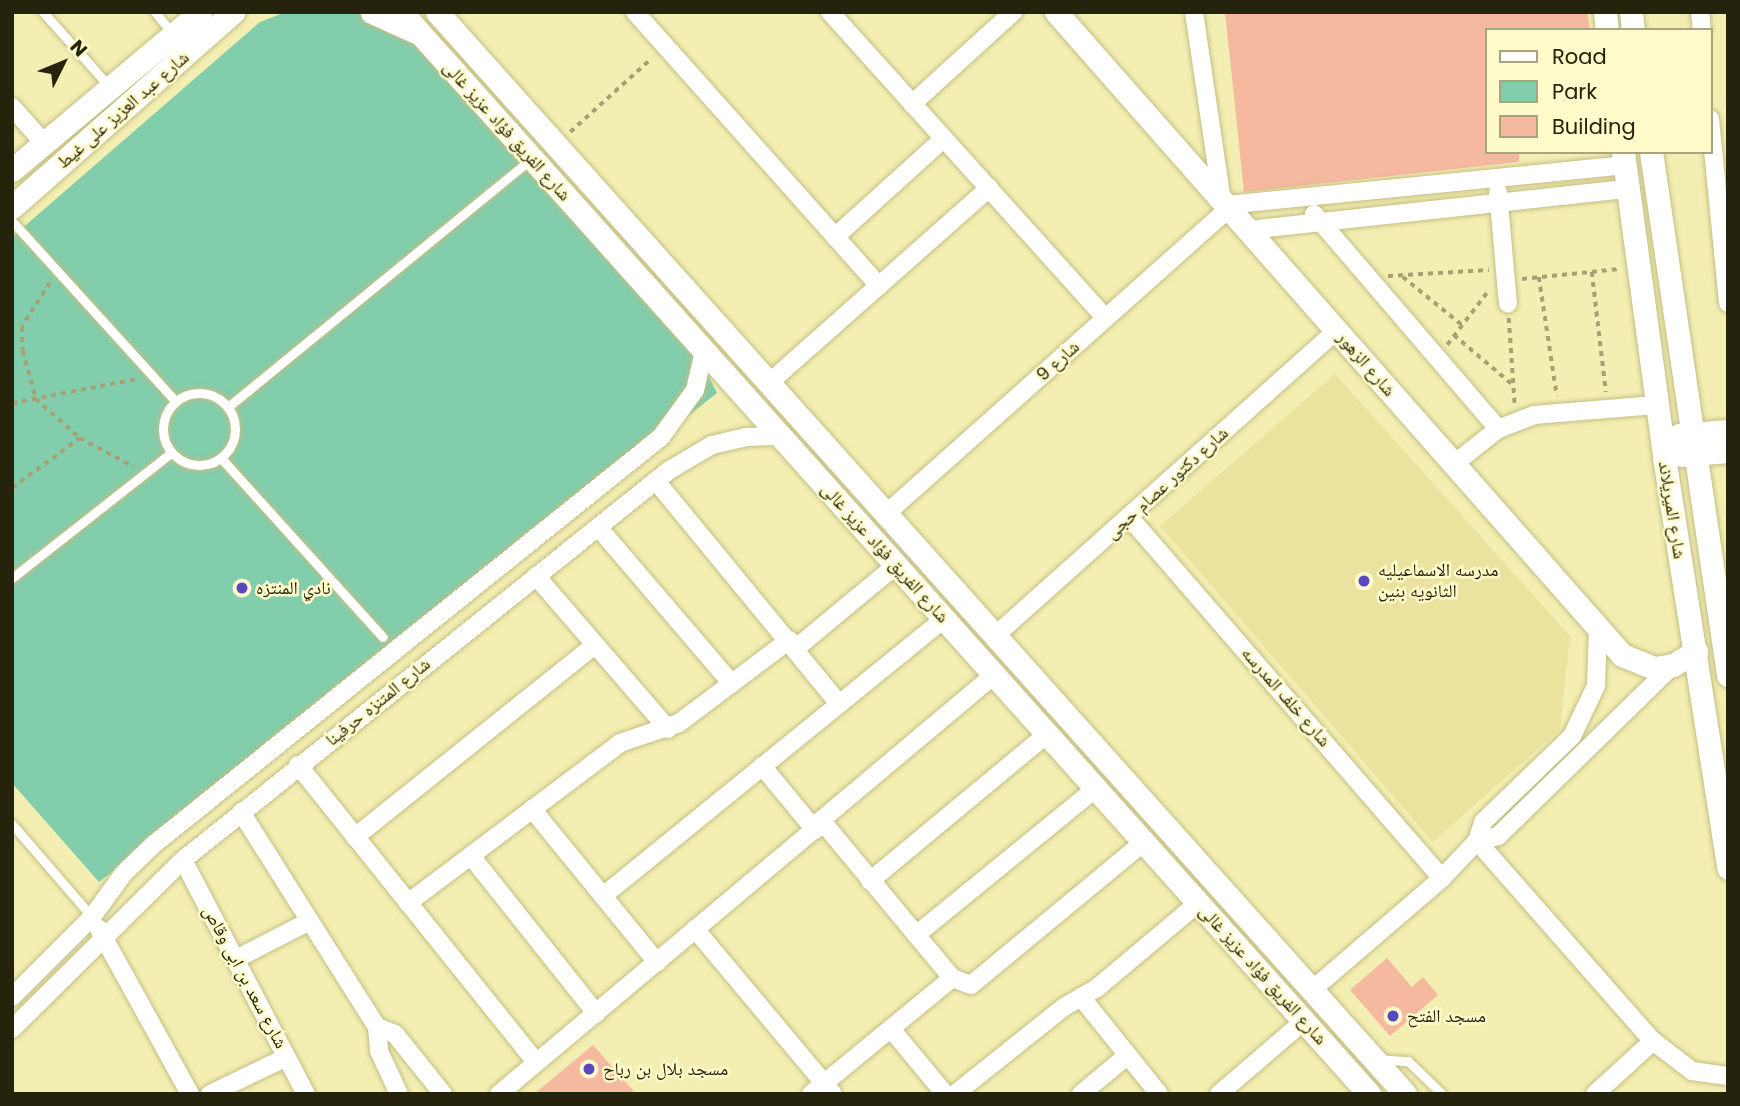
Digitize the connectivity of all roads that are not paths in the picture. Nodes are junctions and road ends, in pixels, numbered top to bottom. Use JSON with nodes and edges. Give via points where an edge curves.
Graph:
{"nodes":[{"id":1,"x":43,"y":12,"type":"edge"},
{"id":2,"x":155,"y":12,"type":"edge"},
{"id":3,"x":200,"y":12,"type":"edge"},
{"id":4,"x":233,"y":12,"type":"edge"},
{"id":5,"x":372,"y":12,"type":"edge"},
{"id":6,"x":401,"y":12,"type":"edge"},
{"id":7,"x":437,"y":12,"type":"edge"},
{"id":8,"x":635,"y":12,"type":"edge"},
{"id":9,"x":830,"y":12,"type":"edge"},
{"id":10,"x":1013,"y":12,"type":"edge"},
{"id":11,"x":1056,"y":12,"type":"edge"},
{"id":12,"x":1194,"y":12,"type":"edge"},
{"id":13,"x":418,"y":33,"type":"junction"},
{"id":14,"x":173,"y":34,"type":"junction"},
{"id":15,"x":110,"y":87,"type":"junction"},
{"id":16,"x":912,"y":104,"type":"junction"},
{"id":17,"x":12,"y":107,"type":"edge"},
{"id":18,"x":83,"y":110,"type":"junction"},
{"id":19,"x":540,"y":123,"type":"junction"},
{"id":20,"x":101,"y":129,"type":"junction"},
{"id":21,"x":944,"y":138,"type":"junction"},
{"id":22,"x":1712,"y":139,"type":"edge"},
{"id":23,"x":44,"y":143,"type":"junction"},
{"id":24,"x":525,"y":151,"type":"junction"},
{"id":25,"x":1651,"y":154,"type":"edge"},
{"id":26,"x":1624,"y":159,"type":"edge"},
{"id":27,"x":12,"y":170,"type":"edge"},
{"id":28,"x":1497,"y":178,"type":"junction"},
{"id":29,"x":989,"y":188,"type":"junction"},
{"id":30,"x":1628,"y":189,"type":"junction"},
{"id":31,"x":1300,"y":198,"type":"junction"},
{"id":32,"x":1499,"y":202,"type":"junction"},
{"id":33,"x":1226,"y":205,"type":"junction"},
{"id":34,"x":12,"y":207,"type":"edge"},
{"id":35,"x":1320,"y":220,"type":"junction"},
{"id":36,"x":12,"y":221,"type":"edge"},
{"id":37,"x":633,"y":228,"type":"junction"},
{"id":38,"x":1248,"y":230,"type":"junction"},
{"id":39,"x":835,"y":237,"type":"junction"},
{"id":40,"x":612,"y":248,"type":"junction"},
{"id":41,"x":879,"y":286,"type":"junction"},
{"id":42,"x":1728,"y":303,"type":"edge"},
{"id":43,"x":1508,"y":304,"type":"road end"},
{"id":44,"x":1106,"y":318,"type":"junction"},
{"id":45,"x":1337,"y":330,"type":"junction"},
{"id":46,"x":704,"y":351,"type":"junction"},
{"id":47,"x":770,"y":382,"type":"junction"},
{"id":48,"x":175,"y":401,"type":"junction"},
{"id":49,"x":1657,"y":405,"type":"junction"},
{"id":50,"x":228,"y":407,"type":"junction"},
{"id":51,"x":1498,"y":429,"type":"junction"},
{"id":52,"x":1728,"y":431,"type":"edge"},
{"id":53,"x":780,"y":436,"type":"junction"},
{"id":54,"x":1694,"y":444,"type":"junction"},
{"id":55,"x":1662,"y":447,"type":"junction"},
{"id":56,"x":1728,"y":451,"type":"edge"},
{"id":57,"x":171,"y":453,"type":"junction"},
{"id":58,"x":221,"y":458,"type":"junction"},
{"id":59,"x":1454,"y":464,"type":"junction"},
{"id":60,"x":656,"y":481,"type":"junction"},
{"id":61,"x":887,"y":513,"type":"junction"},
{"id":62,"x":1129,"y":517,"type":"junction"},
{"id":63,"x":598,"y":527,"type":"junction"},
{"id":64,"x":531,"y":542,"type":"junction"},
{"id":65,"x":896,"y":565,"type":"junction"},
{"id":66,"x":543,"y":571,"type":"junction"},
{"id":67,"x":12,"y":578,"type":"edge"},
{"id":68,"x":944,"y":619,"type":"junction"},
{"id":69,"x":1598,"y":630,"type":"junction"},
{"id":70,"x":996,"y":635,"type":"junction"},
{"id":71,"x":383,"y":637,"type":"dead end"},
{"id":72,"x":595,"y":645,"type":"junction"},
{"id":73,"x":792,"y":645,"type":"junction"},
{"id":74,"x":1696,"y":650,"type":"junction"},
{"id":75,"x":1622,"y":655,"type":"junction"},
{"id":76,"x":1673,"y":665,"type":"junction"},
{"id":77,"x":1600,"y":666,"type":"junction"},
{"id":78,"x":994,"y":675,"type":"junction"},
{"id":79,"x":1728,"y":675,"type":"edge"},
{"id":80,"x":732,"y":684,"type":"junction"},
{"id":81,"x":839,"y":704,"type":"junction"},
{"id":82,"x":1581,"y":723,"type":"junction"},
{"id":83,"x":668,"y":729,"type":"junction"},
{"id":84,"x":1047,"y":734,"type":"junction"},
{"id":85,"x":1596,"y":742,"type":"junction"},
{"id":86,"x":1103,"y":755,"type":"junction"},
{"id":87,"x":298,"y":765,"type":"junction"},
{"id":88,"x":762,"y":766,"type":"junction"},
{"id":89,"x":1089,"y":781,"type":"junction"},
{"id":90,"x":532,"y":809,"type":"junction"},
{"id":91,"x":241,"y":813,"type":"junction"},
{"id":92,"x":12,"y":824,"type":"edge"},
{"id":93,"x":1725,"y":825,"type":"edge"},
{"id":94,"x":818,"y":826,"type":"junction"},
{"id":95,"x":355,"y":836,"type":"junction"},
{"id":96,"x":1477,"y":841,"type":"junction"},
{"id":97,"x":1144,"y":842,"type":"junction"},
{"id":98,"x":471,"y":856,"type":"junction"},
{"id":99,"x":183,"y":860,"type":"junction"},
{"id":100,"x":1728,"y":868,"type":"edge"},
{"id":101,"x":1442,"y":878,"type":"junction"},
{"id":102,"x":870,"y":881,"type":"junction"},
{"id":103,"x":603,"y":895,"type":"junction"},
{"id":104,"x":408,"y":903,"type":"junction"},
{"id":105,"x":1198,"y":903,"type":"junction"},
{"id":106,"x":92,"y":917,"type":"junction"},
{"id":107,"x":310,"y":921,"type":"junction"},
{"id":108,"x":695,"y":929,"type":"junction"},
{"id":109,"x":916,"y":935,"type":"junction"},
{"id":110,"x":105,"y":938,"type":"junction"},
{"id":111,"x":236,"y":958,"type":"junction"},
{"id":112,"x":657,"y":962,"type":"junction"},
{"id":113,"x":952,"y":978,"type":"junction"},
{"id":114,"x":1312,"y":990,"type":"junction"},
{"id":115,"x":12,"y":997,"type":"edge"},
{"id":116,"x":1081,"y":997,"type":"junction"},
{"id":117,"x":596,"y":1013,"type":"junction"},
{"id":118,"x":1304,"y":1021,"type":"junction"},
{"id":119,"x":377,"y":1027,"type":"junction"},
{"id":120,"x":12,"y":1029,"type":"edge"},
{"id":121,"x":891,"y":1029,"type":"junction"},
{"id":122,"x":1653,"y":1041,"type":"junction"},
{"id":123,"x":1128,"y":1055,"type":"junction"},
{"id":124,"x":287,"y":1056,"type":"junction"},
{"id":125,"x":1375,"y":1060,"type":"junction"},
{"id":126,"x":536,"y":1062,"type":"junction"},
{"id":127,"x":1728,"y":1076,"type":"edge"},
{"id":128,"x":1392,"y":1089,"type":"edge"},
{"id":129,"x":823,"y":1090,"type":"edge"},
{"id":130,"x":190,"y":1094,"type":"edge"},
{"id":131,"x":211,"y":1094,"type":"edge"},
{"id":132,"x":306,"y":1094,"type":"edge"},
{"id":133,"x":399,"y":1094,"type":"edge"},
{"id":134,"x":443,"y":1094,"type":"edge"},
{"id":135,"x":499,"y":1094,"type":"edge"},
{"id":136,"x":945,"y":1094,"type":"edge"},
{"id":137,"x":955,"y":1094,"type":"edge"},
{"id":138,"x":1081,"y":1094,"type":"edge"},
{"id":139,"x":1159,"y":1094,"type":"edge"},
{"id":140,"x":1219,"y":1094,"type":"edge"},
{"id":141,"x":1369,"y":1094,"type":"edge"},
{"id":142,"x":1443,"y":1094,"type":"edge"},
{"id":143,"x":1595,"y":1094,"type":"edge"}],
"edges":[{"from":1,"to":15,"type":"lane"},
{"from":2,"to":14,"type":"lane"},
{"from":3,"to":14,"type":"street","name":"شارع عبد العزيز على غيط"},
{"from":4,"to":20,"type":"street","name":"شارع عبد العزيز على غيط"},
{"from":5,"to":13,"type":"street"},
{"from":6,"to":13,"type":"street","name":"شارع الفريق فؤاد عزيز غالى"},
{"from":7,"to":19,"type":"street","name":"شارع الفريق فؤاد عزيز غالى"},
{"from":8,"to":39,"type":"street"},
{"from":9,"to":16,"type":"street"},
{"from":10,"to":16,"type":"street"},
{"from":11,"to":33,"type":"street","name":"شارع الزهور"},
{"from":12,"to":33,"type":"street"},
{"from":13,"to":24,"type":"street","name":"شارع الفريق فؤاد عزيز غالى"},
{"from":14,"to":15,"type":"street","name":"شارع عبد العزيز على غيط"},
{"from":15,"to":18,"type":"street","name":"شارع عبد العزيز على غيط"},
{"from":16,"to":21,"type":"street"},
{"from":17,"to":23,"type":"street"},
{"from":18,"to":20,"type":"street"},
{"from":18,"to":23,"type":"street","name":"شارع عبد العزيز على غيط"},
{"from":19,"to":24,"type":"street"},
{"from":19,"to":37,"type":"street","name":"شارع الفريق فؤاد عزيز غالى"},
{"from":20,"to":34,"type":"street","name":"شارع عبد العزيز على غيط"},
{"from":21,"to":29,"type":"street"},
{"from":21,"to":39,"type":"street"},
{"from":22,"to":42,"type":"street"},
{"from":23,"to":27,"type":"street","name":"شارع عبد العزيز على غيط"},
{"from":24,"to":40,"type":"street","name":"شارع الفريق فؤاد عزيز غالى"},
{"from":24,"to":50,"type":"lane"},
{"from":25,"to":54,"type":"street","name":"شارع الميريلاند"},
{"from":26,"to":28,"type":"street"},
{"from":26,"to":30,"type":"street","name":"شارع الميريلاند"},
{"from":28,"to":31,"type":"street"},
{"from":28,"to":32,"type":"street"},
{"from":29,"to":41,"type":"street"},
{"from":29,"to":44,"type":"street"},
{"from":30,"to":32,"type":"street"},
{"from":30,"to":49,"type":"street","name":"شارع الميريلاند"},
{"from":31,"to":33,"type":"street"},
{"from":31,"to":35,"type":"street"},
{"from":32,"to":35,"type":"street"},
{"from":32,"to":43,"type":"street"},
{"from":33,"to":38,"type":"street","name":"شارع الزهور"},
{"from":33,"to":44,"type":"street","name":"شارع 9"},
{"from":35,"to":38,"type":"street"},
{"from":35,"to":51,"type":"street"},
{"from":36,"to":48,"type":"lane"},
{"from":37,"to":40,"type":"street"},
{"from":37,"to":47,"type":"street","name":"شارع الفريق فؤاد عزيز غالى"},
{"from":38,"to":45,"type":"street","name":"شارع الزهور"},
{"from":39,"to":41,"type":"street"},
{"from":40,"to":46,"type":"street","name":"شارع الفريق فؤاد عزيز غالى"},
{"from":41,"to":47,"type":"street"},
{"from":44,"to":61,"type":"street","name":"شارع 9"},
{"from":45,"to":59,"type":"street","name":"شارع الزهور"},
{"from":45,"to":62,"type":"street","name":"شارع دكتور عصام حجى"},
{"from":46,"to":53,"type":"street","name":"شارع الفريق فؤاد عزيز غالى"},
{"from":46,"to":64,"type":"street","name":"شارع المتنزه حرفينا","via":[[695,390],[674,423]]},
{"from":47,"to":61,"type":"street","name":"شارع الفريق فؤاد عزيز غالى"},
{"from":48,"to":50,"type":"lane","via":[[197,392],[209,393]]},
{"from":48,"to":57,"type":"lane","via":[[163,420]]},
{"from":49,"to":51,"type":"street","via":[[1559,411]]},
{"from":49,"to":55,"type":"street","name":"شارع الميريلاند"},
{"from":50,"to":58,"type":"lane","via":[[235,428]]},
{"from":51,"to":59,"type":"street"},
{"from":52,"to":54,"type":"street"},
{"from":53,"to":60,"type":"street","name":"شارع المتنزه حرفينا","via":[[712,445]]},
{"from":53,"to":65,"type":"street","name":"شارع الفريق فؤاد عزيز غالى"},
{"from":54,"to":55,"type":"street"},
{"from":54,"to":56,"type":"street"},
{"from":54,"to":79,"type":"street","name":"شارع الميريلاند"},
{"from":55,"to":74,"type":"street","name":"شارع الميريلاند"},
{"from":57,"to":58,"type":"lane","via":[[195,465]]},
{"from":57,"to":67,"type":"lane"},
{"from":58,"to":71,"type":"lane"},
{"from":59,"to":69,"type":"street","name":"شارع الزهور"},
{"from":60,"to":63,"type":"street","name":"شارع المتنزه حرفينا"},
{"from":60,"to":73,"type":"street"},
{"from":61,"to":70,"type":"street","name":"شارع الفريق فؤاد عزيز غالى"},
{"from":62,"to":70,"type":"street","name":"شارع دكتور عصام حجى"},
{"from":62,"to":101,"type":"street","name":"شارع خلف المدرسه"},
{"from":63,"to":66,"type":"street","name":"شارع المتنزه حرفينا"},
{"from":63,"to":80,"type":"street"},
{"from":64,"to":66,"type":"street"},
{"from":64,"to":106,"type":"street","name":"شارع المتنزه حرفينا","via":[[153,845]]},
{"from":65,"to":68,"type":"street","name":"شارع الفريق فؤاد عزيز غالى"},
{"from":65,"to":73,"type":"street"},
{"from":66,"to":72,"type":"street"},
{"from":66,"to":87,"type":"street","name":"شارع المتنزه حرفينا"},
{"from":68,"to":78,"type":"street","name":"شارع الفريق فؤاد عزيز غالى"},
{"from":68,"to":81,"type":"street"},
{"from":69,"to":75,"type":"street","name":"شارع الزهور"},
{"from":69,"to":77,"type":"street"},
{"from":70,"to":86,"type":"street","name":"شارع الفريق فؤاد عزيز غالى"},
{"from":72,"to":83,"type":"street"},
{"from":72,"to":95,"type":"street"},
{"from":73,"to":80,"type":"street"},
{"from":73,"to":81,"type":"street"},
{"from":74,"to":76,"type":"street"},
{"from":74,"to":93,"type":"street","name":"شارع الميريلاند"},
{"from":75,"to":76,"type":"street","name":"شارع الزهور","via":[[1655,668]]},
{"from":75,"to":77,"type":"street"},
{"from":76,"to":85,"type":"street"},
{"from":77,"to":82,"type":"street"},
{"from":78,"to":84,"type":"street","name":"شارع الفريق فؤاد عزيز غالى"},
{"from":78,"to":94,"type":"street","via":[[824,813]]},
{"from":80,"to":83,"type":"street"},
{"from":81,"to":88,"type":"street"},
{"from":82,"to":85,"type":"street"},
{"from":82,"to":96,"type":"street","via":[[1562,748],[1483,822]]},
{"from":83,"to":90,"type":"street","via":[[620,743]]},
{"from":84,"to":89,"type":"street","name":"شارع الفريق فؤاد عزيز غالى"},
{"from":84,"to":102,"type":"street"},
{"from":85,"to":96,"type":"street","via":[[1498,836]]},
{"from":86,"to":89,"type":"street"},
{"from":86,"to":114,"type":"street","name":"شارع الفريق فؤاد عزيز غالى"},
{"from":87,"to":91,"type":"street","name":"شارع المتنزه حرفينا"},
{"from":87,"to":95,"type":"street"},
{"from":88,"to":94,"type":"street"},
{"from":88,"to":103,"type":"street"},
{"from":89,"to":97,"type":"street","name":"شارع الفريق فؤاد عزيز غالى"},
{"from":89,"to":109,"type":"street"},
{"from":90,"to":98,"type":"street"},
{"from":90,"to":103,"type":"street"},
{"from":91,"to":99,"type":"street","name":"شارع المتنزه حرفينا"},
{"from":91,"to":107,"type":"street"},
{"from":92,"to":106,"type":"lane"},
{"from":93,"to":100,"type":"street","name":"شارع الميريلاند"},
{"from":94,"to":102,"type":"street"},
{"from":94,"to":108,"type":"street"},
{"from":95,"to":104,"type":"street"},
{"from":96,"to":101,"type":"street"},
{"from":96,"to":122,"type":"street"},
{"from":97,"to":105,"type":"street","name":"شارع الفريق فؤاد عزيز غالى"},
{"from":97,"to":113,"type":"street","via":[[971,985]]},
{"from":98,"to":104,"type":"street"},
{"from":98,"to":117,"type":"street"},
{"from":99,"to":110,"type":"street","name":"شارع المتنزه حرفينا"},
{"from":99,"to":111,"type":"street","name":"شارع سعد بن ابى وقاص"},
{"from":101,"to":114,"type":"street"},
{"from":102,"to":109,"type":"street"},
{"from":103,"to":112,"type":"street"},
{"from":104,"to":126,"type":"street"},
{"from":105,"to":116,"type":"street"},
{"from":105,"to":118,"type":"street","name":"شارع الفريق فؤاد عزيز غالى"},
{"from":106,"to":110,"type":"street"},
{"from":106,"to":115,"type":"street","name":"شارع المتنزه حرفينا"},
{"from":107,"to":111,"type":"street"},
{"from":107,"to":119,"type":"street"},
{"from":108,"to":112,"type":"street"},
{"from":108,"to":129,"type":"street"},
{"from":109,"to":113,"type":"street"},
{"from":110,"to":120,"type":"street","name":"شارع المتنزه حرفينا"},
{"from":110,"to":130,"type":"street"},
{"from":111,"to":124,"type":"street","name":"شارع سعد بن ابى وقاص"},
{"from":112,"to":117,"type":"street"},
{"from":113,"to":121,"type":"street"},
{"from":114,"to":125,"type":"street","name":"شارع الفريق فؤاد عزيز غالى"},
{"from":116,"to":123,"type":"street"},
{"from":116,"to":137,"type":"street"},
{"from":117,"to":126,"type":"street"},
{"from":118,"to":140,"type":"street"},
{"from":118,"to":141,"type":"street","name":"شارع الفريق فؤاد عزيز غالى"},
{"from":119,"to":133,"type":"street","via":[[379,1051]]},
{"from":119,"to":134,"type":"street","via":[[395,1034]]},
{"from":121,"to":129,"type":"street"},
{"from":121,"to":136,"type":"street"},
{"from":122,"to":127,"type":"street","via":[[1692,1071]]},
{"from":122,"to":143,"type":"street"},
{"from":123,"to":138,"type":"street"},
{"from":123,"to":139,"type":"street"},
{"from":124,"to":131,"type":"street"},
{"from":124,"to":132,"type":"street","name":"شارع سعد بن ابى وقاص"},
{"from":125,"to":128,"type":"street","name":"شارع الفريق فؤاد عزيز غالى"},
{"from":125,"to":142,"type":"lane","via":[[1408,1061]]},
{"from":126,"to":135,"type":"street"}]}
